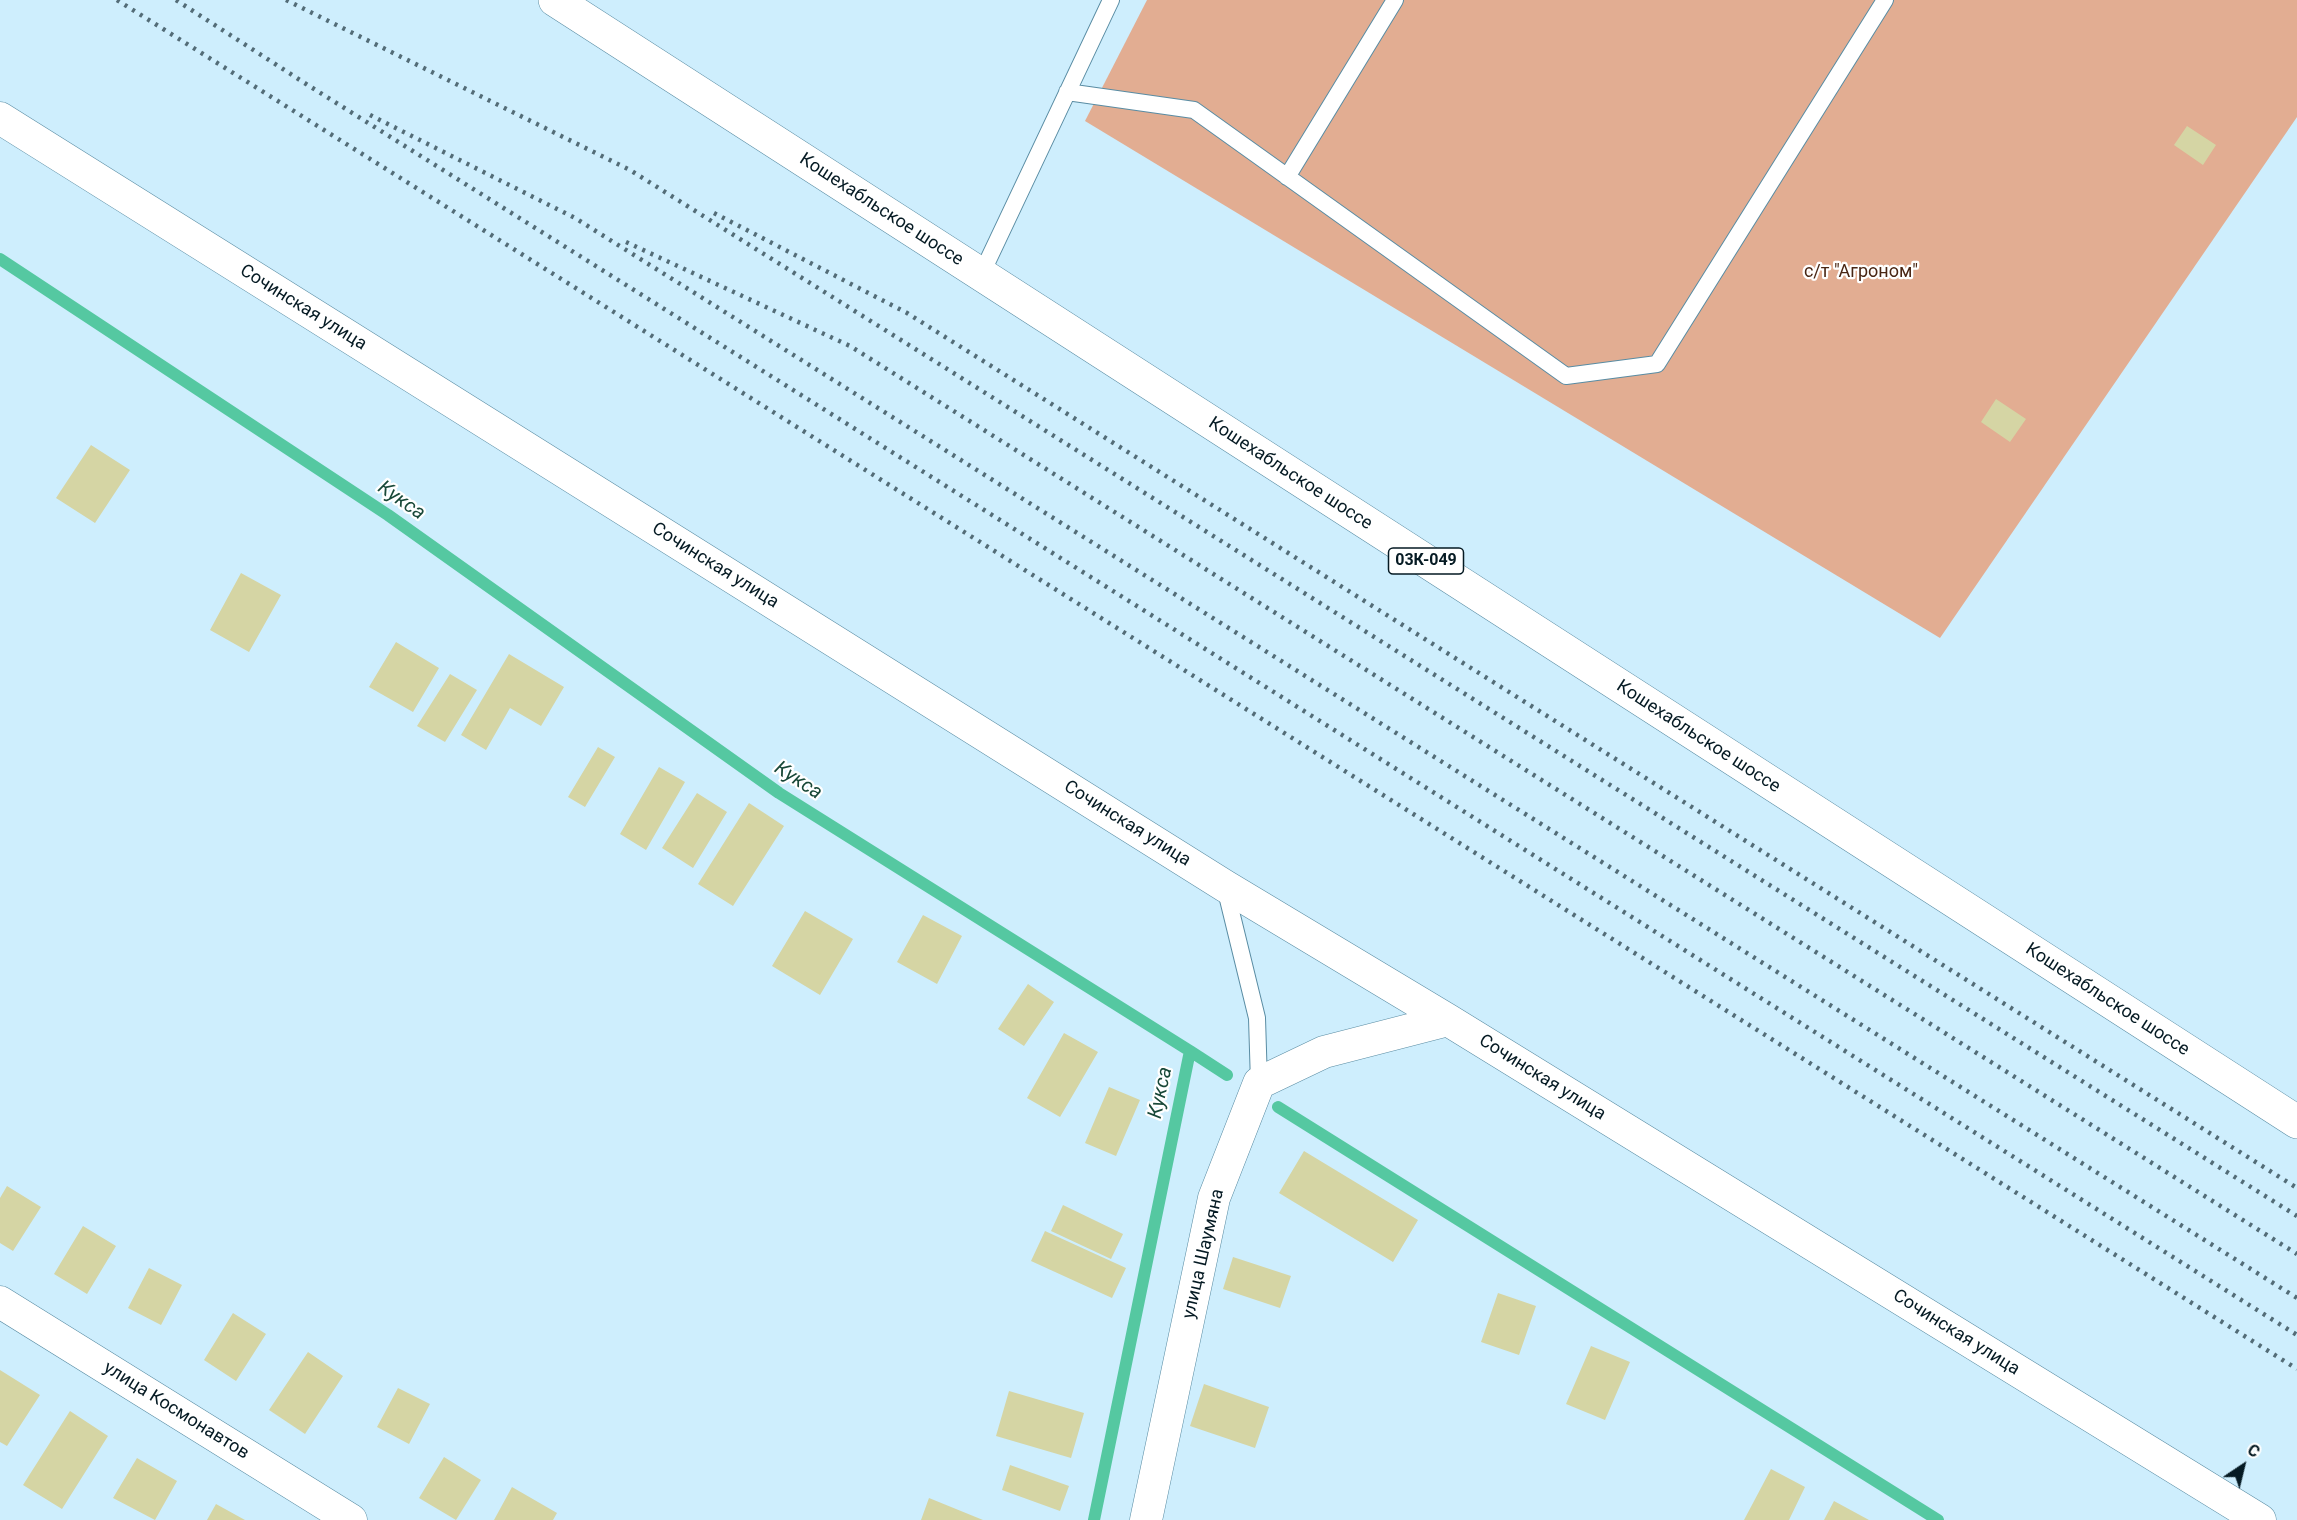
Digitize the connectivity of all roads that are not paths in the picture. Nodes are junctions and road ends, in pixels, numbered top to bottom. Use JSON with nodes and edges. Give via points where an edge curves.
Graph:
{"nodes":[{"id":1,"x":555,"y":0,"type":"edge"},
{"id":2,"x":1111,"y":0,"type":"edge"},
{"id":3,"x":1395,"y":0,"type":"edge"},
{"id":4,"x":1885,"y":0,"type":"edge"},
{"id":5,"x":1067,"y":92,"type":"junction"},
{"id":6,"x":0,"y":118,"type":"edge"},
{"id":7,"x":1287,"y":177,"type":"junction"},
{"id":8,"x":981,"y":275,"type":"junction"},
{"id":9,"x":1225,"y":886,"type":"junction"},
{"id":10,"x":1448,"y":1020,"type":"junction"},
{"id":11,"x":1259,"y":1083,"type":"junction"},
{"id":12,"x":2297,"y":1122,"type":"edge"},
{"id":13,"x":0,"y":1302,"type":"edge"},
{"id":14,"x":351,"y":1520,"type":"edge"},
{"id":15,"x":1146,"y":1520,"type":"edge"},
{"id":16,"x":2260,"y":1520,"type":"edge"}],
"edges":[{"from":1,"to":8,"type":"main road","name":"Кошехабльское шоссе","number":"03К-049"},
{"from":2,"to":5,"type":"lane"},
{"from":3,"to":7,"type":"lane"},
{"from":4,"to":7,"type":"lane","via":[[1656,364],[1566,376]]},
{"from":5,"to":7,"type":"lane","via":[[1194,110]]},
{"from":5,"to":8,"type":"lane"},
{"from":6,"to":9,"type":"street","name":"Сочинская улица"},
{"from":8,"to":12,"type":"main road","name":"Кошехабльское шоссе","number":"03К-049"},
{"from":9,"to":10,"type":"street","name":"Сочинская улица"},
{"from":9,"to":11,"type":"lane","via":[[1257,1018]]},
{"from":10,"to":11,"type":"street","via":[[1324,1053]]},
{"from":10,"to":16,"type":"street","name":"Сочинская улица"},
{"from":11,"to":15,"type":"street","name":"улица Шаумяна","via":[[1214,1198]]},
{"from":13,"to":14,"type":"street","name":"улица Космонавтов"}]}
